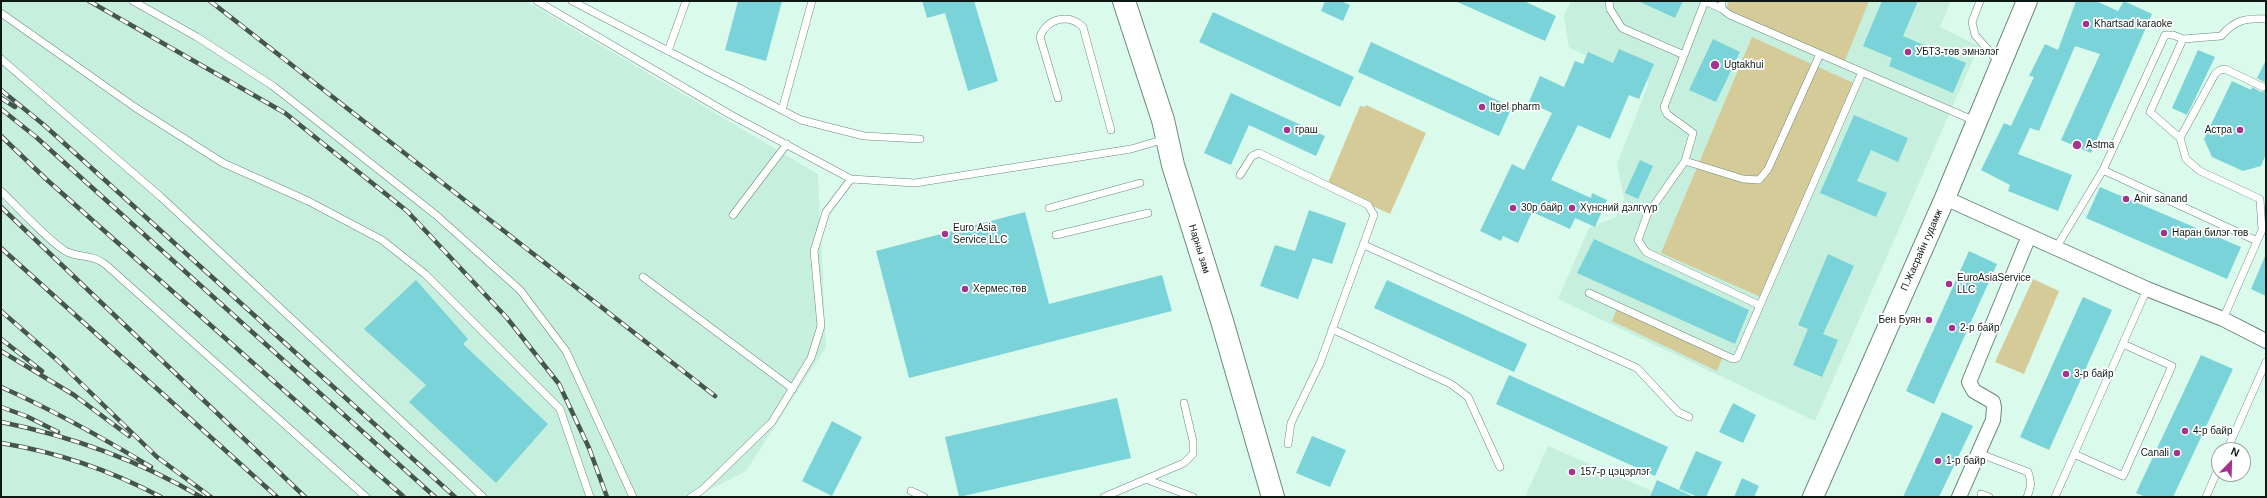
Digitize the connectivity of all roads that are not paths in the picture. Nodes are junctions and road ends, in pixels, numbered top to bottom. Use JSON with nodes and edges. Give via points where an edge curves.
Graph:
{"nodes":[{"id":1,"x":133,"y":1,"type":"edge"},
{"id":2,"x":537,"y":1,"type":"edge"},
{"id":3,"x":572,"y":1,"type":"edge"},
{"id":4,"x":686,"y":1,"type":"edge"},
{"id":5,"x":812,"y":1,"type":"edge"},
{"id":6,"x":1124,"y":1,"type":"edge"},
{"id":7,"x":1609,"y":1,"type":"edge"},
{"id":8,"x":1980,"y":1,"type":"edge"},
{"id":9,"x":2027,"y":1,"type":"edge"},
{"id":10,"x":1722,"y":5,"type":"edge"},
{"id":11,"x":1,"y":14,"type":"edge"},
{"id":12,"x":2266,"y":19,"type":"edge"},
{"id":13,"x":2183,"y":39,"type":"junction"},
{"id":14,"x":668,"y":50,"type":"junction"},
{"id":15,"x":1820,"y":54,"type":"junction"},
{"id":16,"x":1684,"y":55,"type":"junction"},
{"id":17,"x":1,"y":59,"type":"edge"},
{"id":18,"x":2000,"y":63,"type":"junction"},
{"id":19,"x":1862,"y":72,"type":"junction"},
{"id":20,"x":2263,"y":87,"type":"dead end"},
{"id":21,"x":1058,"y":98,"type":"dead end"},
{"id":22,"x":782,"y":110,"type":"junction"},
{"id":23,"x":1977,"y":122,"type":"junction"},
{"id":24,"x":1111,"y":130,"type":"dead end"},
{"id":25,"x":2180,"y":138,"type":"junction"},
{"id":26,"x":920,"y":139,"type":"dead end"},
{"id":27,"x":1167,"y":139,"type":"junction"},
{"id":28,"x":787,"y":144,"type":"junction"},
{"id":29,"x":1684,"y":161,"type":"junction"},
{"id":30,"x":2103,"y":170,"type":"junction"},
{"id":31,"x":1240,"y":175,"type":"dead end"},
{"id":32,"x":851,"y":179,"type":"junction"},
{"id":33,"x":1140,"y":182,"type":"dead end"},
{"id":34,"x":1,"y":191,"type":"edge"},
{"id":35,"x":1945,"y":198,"type":"junction"},
{"id":36,"x":1049,"y":208,"type":"dead end"},
{"id":37,"x":1148,"y":213,"type":"dead end"},
{"id":38,"x":733,"y":215,"type":"dead end"},
{"id":39,"x":2264,"y":230,"type":"edge"},
{"id":40,"x":1056,"y":235,"type":"dead end"},
{"id":41,"x":2029,"y":236,"type":"junction"},
{"id":42,"x":2257,"y":241,"type":"junction"},
{"id":43,"x":1364,"y":245,"type":"junction"},
{"id":44,"x":2056,"y":248,"type":"junction"},
{"id":45,"x":643,"y":277,"type":"dead end"},
{"id":46,"x":2147,"y":289,"type":"junction"},
{"id":47,"x":1589,"y":293,"type":"dead end"},
{"id":48,"x":1759,"y":305,"type":"junction"},
{"id":49,"x":2223,"y":319,"type":"junction"},
{"id":50,"x":1332,"y":329,"type":"junction"},
{"id":51,"x":2266,"y":342,"type":"edge"},
{"id":52,"x":2123,"y":344,"type":"junction"},
{"id":53,"x":2266,"y":362,"type":"edge"},
{"id":54,"x":793,"y":389,"type":"junction"},
{"id":55,"x":1184,"y":403,"type":"dead end"},
{"id":56,"x":1689,"y":417,"type":"dead end"},
{"id":57,"x":2231,"y":442,"type":"edge"},
{"id":58,"x":1288,"y":444,"type":"dead end"},
{"id":59,"x":1978,"y":453,"type":"junction"},
{"id":60,"x":2074,"y":454,"type":"junction"},
{"id":61,"x":1500,"y":467,"type":"dead end"},
{"id":62,"x":1148,"y":480,"type":"junction"},
{"id":63,"x":2212,"y":482,"type":"edge"},
{"id":64,"x":911,"y":491,"type":"dead end"},
{"id":65,"x":1981,"y":494,"type":"dead end"},
{"id":66,"x":366,"y":497,"type":"edge"},
{"id":67,"x":483,"y":497,"type":"edge"},
{"id":68,"x":590,"y":497,"type":"edge"},
{"id":69,"x":633,"y":497,"type":"edge"},
{"id":70,"x":691,"y":497,"type":"edge"},
{"id":71,"x":924,"y":497,"type":"edge"},
{"id":72,"x":1104,"y":497,"type":"edge"},
{"id":73,"x":1193,"y":497,"type":"edge"},
{"id":74,"x":1273,"y":497,"type":"edge"},
{"id":75,"x":1813,"y":497,"type":"edge"},
{"id":76,"x":1959,"y":497,"type":"edge"},
{"id":77,"x":1989,"y":497,"type":"edge"},
{"id":78,"x":2027,"y":497,"type":"edge"},
{"id":79,"x":2055,"y":497,"type":"edge"},
{"id":80,"x":2206,"y":497,"type":"edge"}],
"edges":[{"from":1,"to":69,"type":"lane","via":[[197,37],[273,86],[436,215],[520,290],[566,351]]},
{"from":2,"to":28,"type":"lane","via":[[731,115]]},
{"from":3,"to":14,"type":"lane"},
{"from":4,"to":14,"type":"lane"},
{"from":5,"to":22,"type":"lane"},
{"from":6,"to":27,"type":"main road","name":"Нарны зам"},
{"from":7,"to":16,"type":"lane","via":[[1610,9],[1622,28]]},
{"from":8,"to":18,"type":"lane","via":[[1972,22],[1975,35]]},
{"from":9,"to":18,"type":"street","name":"П.Жасрайн гудамж"},
{"from":10,"to":15,"type":"lane","via":[[1730,15]]},
{"from":10,"to":16,"type":"lane","via":[[1705,1]]},
{"from":11,"to":68,"type":"lane","via":[[136,108],[223,163],[308,201],[382,240],[425,274],[560,409]]},
{"from":12,"to":13,"type":"lane","via":[[2233,23],[2221,36]]},
{"from":13,"to":25,"type":"lane","via":[[2150,112]]},
{"from":13,"to":30,"type":"lane","via":[[2165,35]]},
{"from":14,"to":22,"type":"lane"},
{"from":15,"to":19,"type":"lane"},
{"from":15,"to":29,"type":"lane","via":[[1768,169],[1759,180],[1743,179]]},
{"from":16,"to":29,"type":"lane","via":[[1664,107],[1667,114],[1693,134]]},
{"from":17,"to":67,"type":"lane","via":[[161,197]]},
{"from":18,"to":23,"type":"street","name":"П.Жасрайн гудамж"},
{"from":19,"to":23,"type":"lane"},
{"from":19,"to":48,"type":"lane"},
{"from":20,"to":25,"type":"lane","via":[[2220,70],[2215,74]]},
{"from":21,"to":24,"type":"lane","via":[[1040,37],[1049,24],[1064,18],[1076,20],[1083,27]]},
{"from":22,"to":26,"type":"lane","via":[[801,120],[864,136]]},
{"from":23,"to":35,"type":"street","name":"П.Жасрайн гудамж"},
{"from":25,"to":39,"type":"lane","via":[[2186,159],[2200,171],[2260,199]]},
{"from":27,"to":32,"type":"lane","via":[[1131,149],[915,183]]},
{"from":27,"to":74,"type":"main road","name":"Нарны зам"},
{"from":28,"to":32,"type":"lane"},
{"from":28,"to":38,"type":"lane"},
{"from":29,"to":48,"type":"lane","via":[[1647,215],[1638,240],[1646,252]]},
{"from":30,"to":42,"type":"lane"},
{"from":30,"to":44,"type":"lane"},
{"from":31,"to":43,"type":"lane","via":[[1252,156],[1259,153],[1368,205],[1374,215]]},
{"from":32,"to":54,"type":"lane","via":[[826,212],[814,251],[821,326],[811,358]]},
{"from":33,"to":36,"type":"lane"},
{"from":34,"to":66,"type":"lane","via":[[56,244],[68,252],[95,257],[105,264]]},
{"from":35,"to":41,"type":"street"},
{"from":35,"to":75,"type":"street","name":"П.Жасрайн гудамж"},
{"from":37,"to":40,"type":"lane"},
{"from":39,"to":42,"type":"lane"},
{"from":41,"to":44,"type":"street"},
{"from":41,"to":59,"type":"street","via":[[1970,382],[1974,391],[1993,402],[1994,408],[1993,420]]},
{"from":42,"to":49,"type":"lane"},
{"from":43,"to":50,"type":"lane"},
{"from":43,"to":56,"type":"lane","via":[[1638,368],[1678,412]]},
{"from":44,"to":46,"type":"street"},
{"from":45,"to":54,"type":"lane"},
{"from":46,"to":49,"type":"street"},
{"from":46,"to":52,"type":"lane"},
{"from":47,"to":48,"type":"lane","via":[[1733,359],[1737,358]]},
{"from":49,"to":51,"type":"street"},
{"from":50,"to":58,"type":"lane","via":[[1320,363],[1294,416]]},
{"from":50,"to":61,"type":"lane","via":[[1452,384],[1468,397]]},
{"from":52,"to":60,"type":"lane"},
{"from":52,"to":60,"type":"lane","via":[[2172,366],[2123,476]]},
{"from":53,"to":57,"type":"lane"},
{"from":54,"to":70,"type":"lane","via":[[772,422],[702,490]]},
{"from":55,"to":62,"type":"lane","via":[[1193,441],[1193,454],[1184,463]]},
{"from":59,"to":76,"type":"street"},
{"from":59,"to":78,"type":"lane","via":[[2028,472],[2032,480]]},
{"from":60,"to":79,"type":"lane"},
{"from":62,"to":72,"type":"lane"},
{"from":62,"to":73,"type":"lane"},
{"from":63,"to":80,"type":"lane"},
{"from":64,"to":71,"type":"lane"},
{"from":65,"to":77,"type":"lane"}]}
